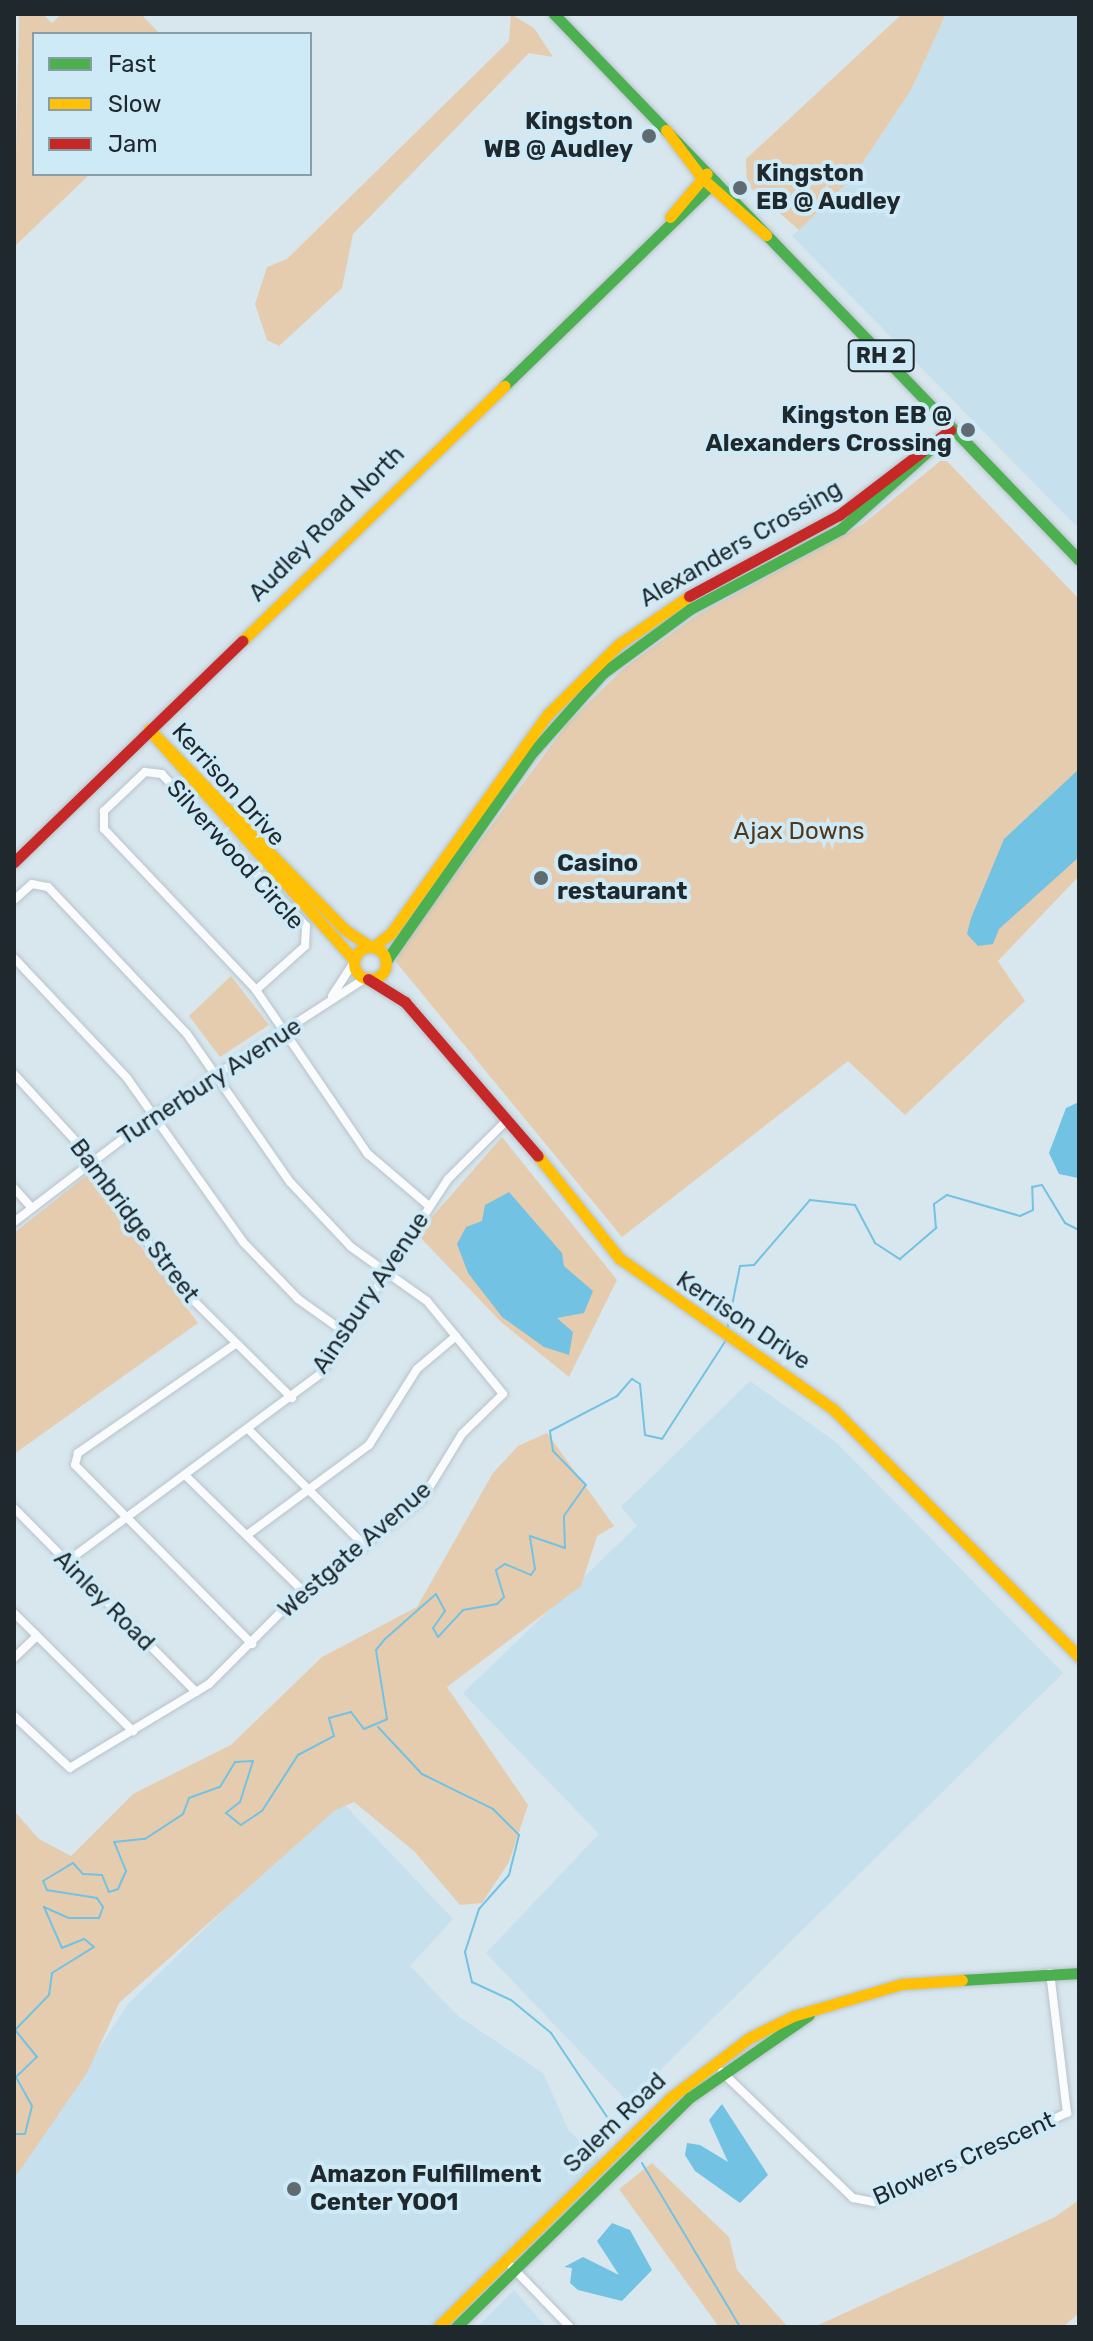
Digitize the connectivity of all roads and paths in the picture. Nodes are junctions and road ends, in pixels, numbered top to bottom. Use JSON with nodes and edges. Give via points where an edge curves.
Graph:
{"nodes":[{"id":1,"x":554,"y":14,"type":"edge"},
{"id":2,"x":710,"y":178,"type":"junction"},
{"id":3,"x":950,"y":430,"type":"junction"},
{"id":4,"x":1079,"y":560,"type":"edge"},
{"id":5,"x":149,"y":729,"type":"junction"},
{"id":6,"x":14,"y":862,"type":"edge"},
{"id":7,"x":14,"y":900,"type":"edge"},
{"id":8,"x":372,"y":947,"type":"junction"},
{"id":9,"x":14,"y":958,"type":"edge"},
{"id":10,"x":354,"y":961,"type":"junction"},
{"id":11,"x":386,"y":963,"type":"junction"},
{"id":12,"x":367,"y":979,"type":"junction"},
{"id":13,"x":256,"y":990,"type":"junction"},
{"id":14,"x":330,"y":1000,"type":"junction"},
{"id":15,"x":405,"y":1002,"type":"junction"},
{"id":16,"x":284,"y":1033,"type":"junction"},
{"id":17,"x":14,"y":1074,"type":"edge"},
{"id":18,"x":217,"y":1076,"type":"junction"},
{"id":19,"x":154,"y":1115,"type":"junction"},
{"id":20,"x":507,"y":1120,"type":"junction"},
{"id":21,"x":91,"y":1162,"type":"junction"},
{"id":22,"x":14,"y":1188,"type":"edge"},
{"id":23,"x":429,"y":1206,"type":"junction"},
{"id":24,"x":32,"y":1208,"type":"junction"},
{"id":25,"x":14,"y":1222,"type":"edge"},
{"id":26,"x":386,"y":1271,"type":"junction"},
{"id":27,"x":347,"y":1334,"type":"junction"},
{"id":28,"x":456,"y":1336,"type":"junction"},
{"id":29,"x":234,"y":1345,"type":"junction"},
{"id":30,"x":292,"y":1398,"type":"junction"},
{"id":31,"x":251,"y":1432,"type":"junction"},
{"id":32,"x":185,"y":1475,"type":"junction"},
{"id":33,"x":306,"y":1488,"type":"junction"},
{"id":34,"x":14,"y":1508,"type":"edge"},
{"id":35,"x":122,"y":1516,"type":"junction"},
{"id":36,"x":247,"y":1535,"type":"junction"},
{"id":37,"x":365,"y":1546,"type":"junction"},
{"id":38,"x":65,"y":1563,"type":"junction"},
{"id":39,"x":304,"y":1592,"type":"junction"},
{"id":40,"x":14,"y":1613,"type":"edge"},
{"id":41,"x":37,"y":1636,"type":"junction"},
{"id":42,"x":252,"y":1644,"type":"junction"},
{"id":43,"x":1079,"y":1657,"type":"edge"},
{"id":44,"x":14,"y":1658,"type":"edge"},
{"id":45,"x":196,"y":1692,"type":"junction"},
{"id":46,"x":14,"y":1716,"type":"edge"},
{"id":47,"x":133,"y":1731,"type":"junction"},
{"id":48,"x":1050,"y":1973,"type":"junction"},
{"id":49,"x":1079,"y":1973,"type":"edge"},
{"id":50,"x":809,"y":2015,"type":"junction"},
{"id":51,"x":722,"y":2072,"type":"junction"},
{"id":52,"x":510,"y":2265,"type":"junction"},
{"id":53,"x":438,"y":2327,"type":"edge"},
{"id":54,"x":456,"y":2327,"type":"edge"},
{"id":55,"x":570,"y":2327,"type":"edge"}],
"edges":[{"from":1,"to":2,"type":"street","number":"RH 2"},
{"from":2,"to":3,"type":"street","number":"RH 2"},
{"from":2,"to":5,"type":"street","name":"Audley Road North"},
{"from":3,"to":4,"type":"street","number":"RH 2"},
{"from":3,"to":8,"type":"street","name":"Alexanders Crossing","via":[[839,515],[679,601],[619,644],[548,714]]},
{"from":3,"to":11,"type":"street","name":"Alexanders Crossing","via":[[841,529],[690,609],[603,673],[531,754]]},
{"from":5,"to":6,"type":"street","name":"Audley Road North"},
{"from":5,"to":8,"type":"street","name":"Kerrison Drive","via":[[344,929]]},
{"from":5,"to":10,"type":"street","name":"Kerrison Drive"},
{"from":7,"to":18,"type":"street","name":"Westgate Avenue","via":[[32,884],[48,887]]},
{"from":8,"to":10,"type":"street","name":"Alexanders Crossing"},
{"from":8,"to":11,"type":"street","name":"Kerrison Drive"},
{"from":9,"to":19,"type":"street"},
{"from":10,"to":12,"type":"street","name":"Kerrison Drive"},
{"from":10,"to":14,"type":"street","name":"Turnerbury Avenue"},
{"from":11,"to":12,"type":"street","name":"Alexanders Crossing"},
{"from":11,"to":15,"type":"street","name":"Kerrison Drive"},
{"from":12,"to":14,"type":"street","name":"Turnerbury Avenue"},
{"from":12,"to":15,"type":"street","name":"Kerrison Drive"},
{"from":13,"to":13,"type":"street","name":"Silverwood Circle","via":[[305,946],[306,926],[162,774],[145,772],[104,811],[104,829]]},
{"from":13,"to":16,"type":"street","name":"Silverwood Circle"},
{"from":14,"to":16,"type":"street","name":"Turnerbury Avenue"},
{"from":15,"to":20,"type":"street","name":"Kerrison Drive"},
{"from":16,"to":18,"type":"street","name":"Turnerbury Avenue"},
{"from":16,"to":23,"type":"street","name":"Silverwood Circle","via":[[349,1131]]},
{"from":17,"to":21,"type":"street","name":"Bambridge Street"},
{"from":18,"to":19,"type":"street","name":"Turnerbury Avenue"},
{"from":18,"to":26,"type":"street","name":"Westgate Avenue","via":[[290,1182],[351,1247]]},
{"from":19,"to":21,"type":"street","name":"Turnerbury Avenue"},
{"from":19,"to":27,"type":"street","via":[[243,1242],[298,1299]]},
{"from":20,"to":23,"type":"street","name":"Ainsbury Avenue"},
{"from":20,"to":43,"type":"street","name":"Kerrison Drive","via":[[605,1244],[677,1306],[833,1409]]},
{"from":21,"to":24,"type":"street","name":"Turnerbury Avenue"},
{"from":21,"to":29,"type":"street","name":"Bambridge Street","via":[[166,1271]]},
{"from":22,"to":24,"type":"street"},
{"from":23,"to":26,"type":"street","name":"Ainsbury Avenue"},
{"from":24,"to":25,"type":"street","name":"Turnerbury Avenue"},
{"from":26,"to":27,"type":"street","name":"Ainsbury Avenue"},
{"from":26,"to":28,"type":"street","name":"Westgate Avenue","via":[[427,1301]]},
{"from":27,"to":30,"type":"street","name":"Ainsbury Avenue"},
{"from":28,"to":33,"type":"street","via":[[417,1369],[369,1445]]},
{"from":28,"to":37,"type":"street","name":"Westgate Avenue","via":[[503,1394],[462,1434],[423,1498]]},
{"from":29,"to":30,"type":"street","name":"Bambridge Street"},
{"from":29,"to":35,"type":"street","via":[[78,1453],[78,1470]]},
{"from":30,"to":31,"type":"street","name":"Ainsbury Avenue"},
{"from":31,"to":32,"type":"street","name":"Ainsbury Avenue"},
{"from":31,"to":33,"type":"street"},
{"from":32,"to":35,"type":"street","name":"Ainsbury Avenue"},
{"from":32,"to":36,"type":"street"},
{"from":33,"to":36,"type":"street"},
{"from":33,"to":37,"type":"street"},
{"from":34,"to":38,"type":"street","name":"Ainley Road"},
{"from":35,"to":38,"type":"street","name":"Ainsbury Avenue"},
{"from":35,"to":42,"type":"street"},
{"from":36,"to":39,"type":"street"},
{"from":37,"to":39,"type":"street","name":"Westgate Avenue"},
{"from":38,"to":45,"type":"street","name":"Ainley Road"},
{"from":39,"to":42,"type":"street","name":"Westgate Avenue"},
{"from":40,"to":41,"type":"street"},
{"from":41,"to":44,"type":"street"},
{"from":41,"to":47,"type":"street"},
{"from":42,"to":45,"type":"street","name":"Westgate Avenue"},
{"from":45,"to":47,"type":"street","name":"Westgate Avenue"},
{"from":46,"to":47,"type":"street","name":"Westgate Avenue","via":[[70,1768]]},
{"from":48,"to":49,"type":"street","name":"Salem Road"},
{"from":48,"to":50,"type":"street","name":"Salem Road","via":[[933,1979]]},
{"from":48,"to":51,"type":"street","name":"Blowers Crescent","via":[[1067,2113],[874,2202],[853,2198]]},
{"from":50,"to":51,"type":"street","name":"Salem Road"},
{"from":50,"to":52,"type":"street","name":"Salem Road","via":[[749,2038],[679,2090]]},
{"from":51,"to":52,"type":"street","name":"Salem Road"},
{"from":52,"to":53,"type":"street","name":"Salem Road"},
{"from":52,"to":54,"type":"street","name":"Salem Road"},
{"from":52,"to":55,"type":"street"}]}
